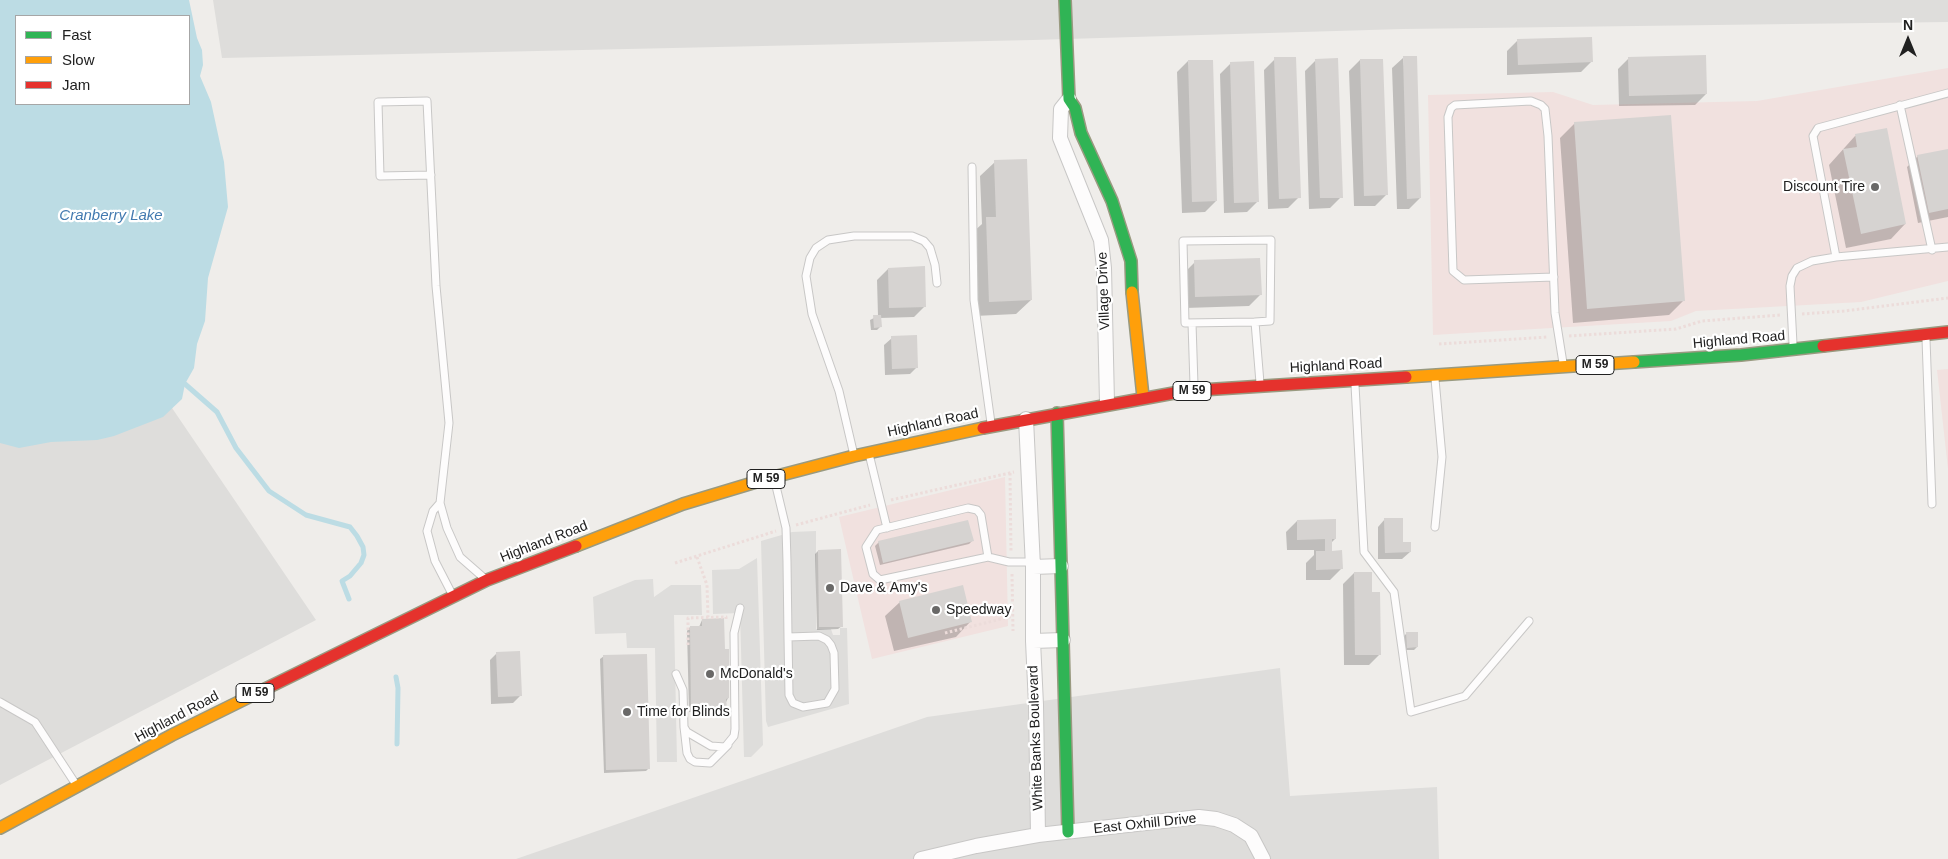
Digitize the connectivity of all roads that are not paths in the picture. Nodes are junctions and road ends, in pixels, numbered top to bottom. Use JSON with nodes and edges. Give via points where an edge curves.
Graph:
{"nodes":[{"id":1,"x":1065,"y":0,"type":"edge"},
{"id":2,"x":1948,"y":93,"type":"edge"},
{"id":3,"x":1069,"y":100,"type":"junction"},
{"id":4,"x":1900,"y":105,"type":"junction"},
{"id":5,"x":972,"y":167,"type":"dead end"},
{"id":6,"x":430,"y":175,"type":"junction"},
{"id":7,"x":1948,"y":247,"type":"edge"},
{"id":8,"x":1932,"y":250,"type":"junction"},
{"id":9,"x":1836,"y":257,"type":"junction"},
{"id":10,"x":1554,"y":277,"type":"junction"},
{"id":11,"x":937,"y":283,"type":"dead end"},
{"id":12,"x":1255,"y":322,"type":"junction"},
{"id":13,"x":1192,"y":323,"type":"junction"},
{"id":14,"x":1948,"y":332,"type":"edge"},
{"id":15,"x":1926,"y":335,"type":"junction"},
{"id":16,"x":1794,"y":350,"type":"junction"},
{"id":17,"x":1563,"y":366,"type":"junction"},
{"id":18,"x":1435,"y":376,"type":"junction"},
{"id":19,"x":1354,"y":379,"type":"junction"},
{"id":20,"x":1260,"y":386,"type":"junction"},
{"id":21,"x":1195,"y":391,"type":"junction"},
{"id":22,"x":1143,"y":397,"type":"junction"},
{"id":23,"x":1107,"y":403,"type":"junction"},
{"id":24,"x":1057,"y":413,"type":"junction"},
{"id":25,"x":1026,"y":419,"type":"junction"},
{"id":26,"x":992,"y":426,"type":"junction"},
{"id":27,"x":869,"y":453,"type":"junction"},
{"id":28,"x":854,"y":456,"type":"junction"},
{"id":29,"x":774,"y":477,"type":"junction"},
{"id":30,"x":440,"y":503,"type":"junction"},
{"id":31,"x":1932,"y":504,"type":"dead end"},
{"id":32,"x":1435,"y":527,"type":"dead end"},
{"id":33,"x":888,"y":528,"type":"junction"},
{"id":34,"x":988,"y":556,"type":"junction"},
{"id":35,"x":1032,"y":565,"type":"junction"},
{"id":36,"x":1061,"y":566,"type":"junction"},
{"id":37,"x":487,"y":580,"type":"junction"},
{"id":38,"x":453,"y":596,"type":"junction"},
{"id":39,"x":740,"y":608,"type":"dead end"},
{"id":40,"x":1528,"y":621,"type":"dead end"},
{"id":41,"x":788,"y":637,"type":"junction"},
{"id":42,"x":1063,"y":640,"type":"junction"},
{"id":43,"x":1033,"y":642,"type":"junction"},
{"id":44,"x":676,"y":674,"type":"dead end"},
{"id":45,"x":0,"y":702,"type":"edge"},
{"id":46,"x":684,"y":727,"type":"junction"},
{"id":47,"x":730,"y":743,"type":"junction"},
{"id":48,"x":78,"y":787,"type":"junction"},
{"id":49,"x":0,"y":828,"type":"edge"},
{"id":50,"x":1068,"y":832,"type":"junction"},
{"id":51,"x":1038,"y":835,"type":"junction"},
{"id":52,"x":921,"y":859,"type":"edge"},
{"id":53,"x":1263,"y":859,"type":"edge"}],
"edges":[{"from":1,"to":3,"type":"main road","name":"Village Drive"},
{"from":2,"to":4,"type":"lane"},
{"from":3,"to":22,"type":"main road","name":"Village Drive","via":[[1112,201],[1131,262],[1133,318]]},
{"from":3,"to":23,"type":"street","name":"Village Drive","via":[[1061,109],[1060,138],[1101,240]]},
{"from":4,"to":8,"type":"lane"},
{"from":4,"to":9,"type":"lane","via":[[1818,128],[1812,136]]},
{"from":5,"to":26,"type":"lane","via":[[974,300]]},
{"from":6,"to":6,"type":"lane","via":[[427,101],[378,102],[380,176]]},
{"from":6,"to":30,"type":"lane","via":[[449,423]]},
{"from":7,"to":8,"type":"lane"},
{"from":8,"to":9,"type":"lane","via":[[1910,249]]},
{"from":9,"to":16,"type":"lane","via":[[1812,261],[1797,268],[1792,276]]},
{"from":10,"to":10,"type":"lane","via":[[1545,109],[1531,101],[1455,105],[1448,117],[1453,271],[1464,280]]},
{"from":10,"to":17,"type":"lane","via":[[1555,313]]},
{"from":11,"to":28,"type":"lane","via":[[936,265],[930,248],[912,236],[854,236],[828,240],[816,248],[810,258],[806,276],[812,314],[839,391]]},
{"from":12,"to":13,"type":"lane"},
{"from":12,"to":13,"type":"lane","via":[[1270,321],[1271,240],[1183,241],[1185,323]]},
{"from":12,"to":20,"type":"lane"},
{"from":13,"to":21,"type":"lane"},
{"from":14,"to":15,"type":"main road","name":"Highland Road","number":"M 59"},
{"from":15,"to":16,"type":"main road","name":"Highland Road","number":"M 59"},
{"from":15,"to":31,"type":"lane"},
{"from":16,"to":17,"type":"main road","name":"Highland Road","number":"M 59"},
{"from":17,"to":18,"type":"main road","name":"Highland Road","number":"M 59"},
{"from":18,"to":19,"type":"main road","name":"Highland Road","number":"M 59"},
{"from":18,"to":32,"type":"lane","via":[[1442,456]]},
{"from":19,"to":20,"type":"main road","name":"Highland Road","number":"M 59"},
{"from":19,"to":40,"type":"lane","via":[[1364,552],[1394,592],[1411,712],[1465,696]]},
{"from":20,"to":21,"type":"main road","name":"Highland Road","number":"M 59"},
{"from":21,"to":22,"type":"main road","name":"Highland Road","number":"M 59"},
{"from":22,"to":23,"type":"main road","name":"Highland Road","number":"M 59"},
{"from":23,"to":24,"type":"main road","name":"Highland Road","number":"M 59"},
{"from":24,"to":25,"type":"main road","name":"Highland Road","number":"M 59"},
{"from":24,"to":36,"type":"main road","name":"White Banks Boulevard"},
{"from":25,"to":26,"type":"main road","name":"Highland Road","number":"M 59"},
{"from":25,"to":35,"type":"street","name":"White Banks Boulevard"},
{"from":26,"to":27,"type":"main road","name":"Highland Road","number":"M 59"},
{"from":27,"to":28,"type":"main road","name":"Highland Road","number":"M 59"},
{"from":27,"to":33,"type":"lane"},
{"from":28,"to":29,"type":"main road","name":"Highland Road","number":"M 59"},
{"from":29,"to":37,"type":"main road","name":"Highland Road","number":"M 59","via":[[683,504]]},
{"from":29,"to":41,"type":"lane","via":[[786,528]]},
{"from":30,"to":37,"type":"lane","via":[[460,557]]},
{"from":30,"to":38,"type":"lane","via":[[433,511],[427,531],[435,561]]},
{"from":33,"to":34,"type":"lane","via":[[968,508],[977,510],[981,515]]},
{"from":33,"to":34,"type":"lane","via":[[877,530],[866,547],[872,574],[880,580]]},
{"from":34,"to":35,"type":"lane"},
{"from":35,"to":36,"type":"street"},
{"from":35,"to":43,"type":"street","name":"White Banks Boulevard"},
{"from":36,"to":42,"type":"main road","name":"White Banks Boulevard"},
{"from":37,"to":38,"type":"main road","name":"Highland Road","number":"M 59"},
{"from":38,"to":48,"type":"main road","name":"Highland Road","number":"M 59","via":[[180,731]]},
{"from":39,"to":47,"type":"lane","via":[[734,632],[735,729]]},
{"from":41,"to":41,"type":"lane","via":[[789,695],[793,703],[803,707],[827,703],[835,688],[831,645],[819,636]]},
{"from":42,"to":43,"type":"street"},
{"from":42,"to":50,"type":"main road","name":"White Banks Boulevard"},
{"from":43,"to":51,"type":"street","name":"White Banks Boulevard"},
{"from":44,"to":46,"type":"lane","via":[[683,690]]},
{"from":45,"to":48,"type":"lane","via":[[35,722]]},
{"from":46,"to":47,"type":"lane","via":[[693,737],[711,746],[725,747]]},
{"from":46,"to":47,"type":"lane","via":[[687,753],[696,762],[710,763]]},
{"from":48,"to":49,"type":"main road","name":"Highland Road","number":"M 59"},
{"from":50,"to":51,"type":"street","name":"East Oxhill Drive"},
{"from":50,"to":53,"type":"street","name":"East Oxhill Drive","via":[[1199,817],[1216,819],[1251,836]]},
{"from":51,"to":52,"type":"street","name":"East Oxhill Drive"}]}
